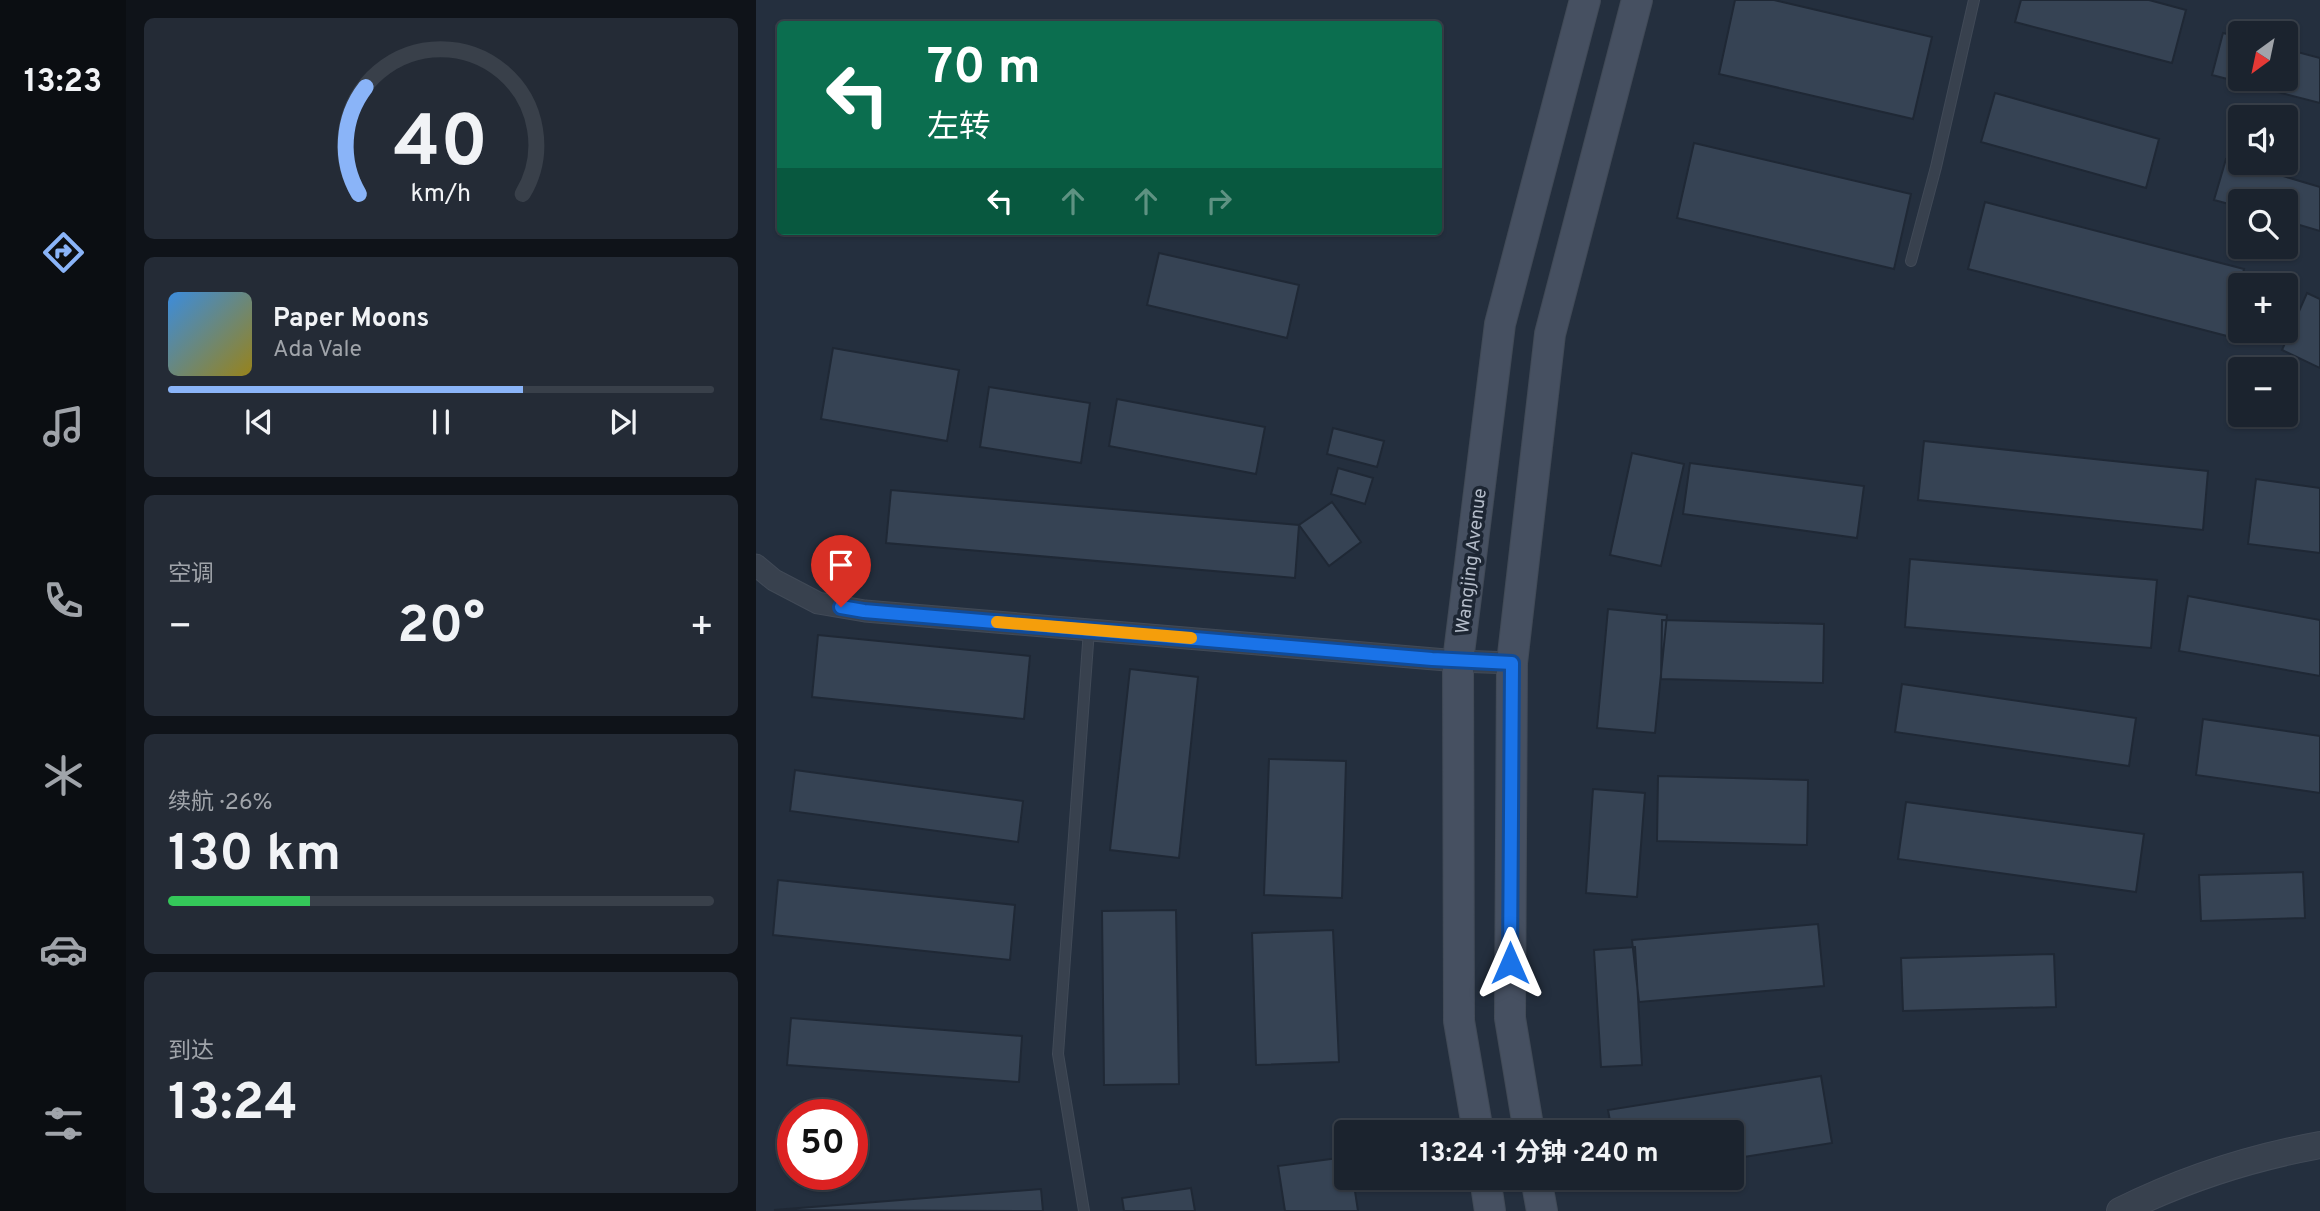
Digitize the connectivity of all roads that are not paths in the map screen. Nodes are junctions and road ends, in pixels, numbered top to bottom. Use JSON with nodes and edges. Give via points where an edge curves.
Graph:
{"nodes":[{"id":1,"x":1585,"y":0,"type":"edge"},
{"id":2,"x":1637,"y":0,"type":"edge"},
{"id":3,"x":1974,"y":0,"type":"edge"},
{"id":4,"x":1911,"y":261,"type":"dead end"},
{"id":5,"x":756,"y":565,"type":"edge"},
{"id":6,"x":1089,"y":630,"type":"junction"},
{"id":7,"x":1458,"y":661,"type":"junction"},
{"id":8,"x":1512,"y":663,"type":"junction"},
{"id":9,"x":1476,"y":1120,"type":"edge"},
{"id":10,"x":1527,"y":1120,"type":"edge"},
{"id":11,"x":2320,"y":1145,"type":"edge"},
{"id":12,"x":1487,"y":1190,"type":"edge"},
{"id":13,"x":1538,"y":1190,"type":"edge"},
{"id":14,"x":1084,"y":1211,"type":"edge"},
{"id":15,"x":1490,"y":1211,"type":"edge"},
{"id":16,"x":1542,"y":1211,"type":"edge"},
{"id":17,"x":2120,"y":1211,"type":"edge"}],
"edges":[{"from":1,"to":7,"type":"main road","name":"Wangjing Avenue","via":[[1500,324]]},
{"from":2,"to":8,"type":"main road","via":[[1550,334]]},
{"from":3,"to":4,"type":"lane"},
{"from":5,"to":6,"type":"street","via":[[818,603]]},
{"from":6,"to":7,"type":"street"},
{"from":6,"to":14,"type":"lane","via":[[1058,1054]]},
{"from":7,"to":8,"type":"street"},
{"from":7,"to":9,"type":"main road","name":"Wangjing Avenue","via":[[1459,1021]]},
{"from":8,"to":10,"type":"main road","via":[[1510,1018]]},
{"from":11,"to":17,"type":"street","via":[[2234,1164]]},
{"from":12,"to":15,"type":"main road"},
{"from":13,"to":16,"type":"main road"}]}
